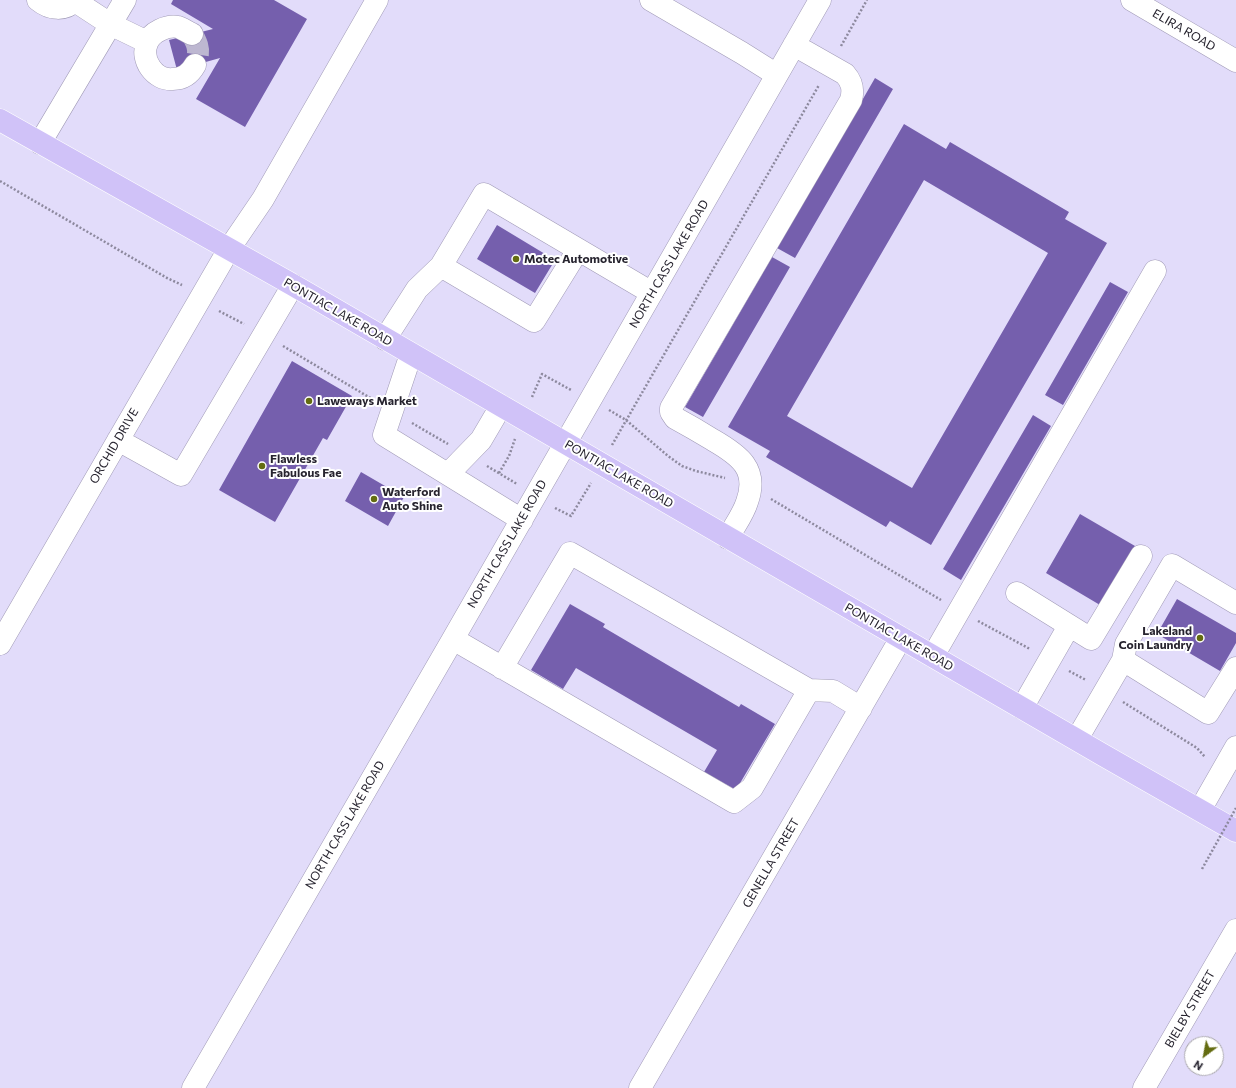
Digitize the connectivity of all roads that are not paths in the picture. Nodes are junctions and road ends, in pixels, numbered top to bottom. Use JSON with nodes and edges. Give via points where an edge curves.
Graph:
{"nodes":[{"id":1,"x":38,"y":0,"type":"edge"},
{"id":2,"x":124,"y":0,"type":"edge"},
{"id":3,"x":377,"y":0,"type":"edge"},
{"id":4,"x":651,"y":0,"type":"edge"},
{"id":5,"x":820,"y":0,"type":"edge"},
{"id":6,"x":1132,"y":0,"type":"edge"},
{"id":7,"x":76,"y":1,"type":"edge"},
{"id":8,"x":110,"y":24,"type":"junction"},
{"id":9,"x":192,"y":34,"type":"dead end"},
{"id":10,"x":147,"y":42,"type":"junction"},
{"id":11,"x":794,"y":45,"type":"junction"},
{"id":12,"x":1236,"y":61,"type":"edge"},
{"id":13,"x":195,"y":65,"type":"tunnel mouth"},
{"id":14,"x":777,"y":75,"type":"junction"},
{"id":15,"x":0,"y":120,"type":"edge"},
{"id":16,"x":40,"y":143,"type":"junction"},
{"id":17,"x":229,"y":249,"type":"junction"},
{"id":18,"x":578,"y":250,"type":"junction"},
{"id":19,"x":441,"y":266,"type":"junction"},
{"id":20,"x":1155,"y":271,"type":"dead end"},
{"id":21,"x":293,"y":285,"type":"junction"},
{"id":22,"x":652,"y":293,"type":"junction"},
{"id":23,"x":385,"y":339,"type":"junction"},
{"id":24,"x":411,"y":354,"type":"junction"},
{"id":25,"x":501,"y":406,"type":"junction"},
{"id":26,"x":118,"y":440,"type":"junction"},
{"id":27,"x":565,"y":443,"type":"junction"},
{"id":28,"x":448,"y":474,"type":"junction"},
{"id":29,"x":522,"y":520,"type":"junction"},
{"id":30,"x":728,"y":538,"type":"junction"},
{"id":31,"x":1141,"y":556,"type":"dead end"},
{"id":32,"x":1017,"y":593,"type":"dead end"},
{"id":33,"x":1236,"y":603,"type":"edge"},
{"id":34,"x":1070,"y":626,"type":"junction"},
{"id":35,"x":901,"y":638,"type":"junction"},
{"id":36,"x":453,"y":639,"type":"junction"},
{"id":37,"x":0,"y":644,"type":"edge"},
{"id":38,"x":933,"y":656,"type":"junction"},
{"id":39,"x":1123,"y":660,"type":"junction"},
{"id":40,"x":502,"y":668,"type":"junction"},
{"id":41,"x":1236,"y":668,"type":"edge"},
{"id":42,"x":809,"y":690,"type":"junction"},
{"id":43,"x":861,"y":708,"type":"junction"},
{"id":44,"x":1022,"y":708,"type":"junction"},
{"id":45,"x":1077,"y":739,"type":"junction"},
{"id":46,"x":1236,"y":747,"type":"edge"},
{"id":47,"x":1200,"y":810,"type":"junction"},
{"id":48,"x":1236,"y":831,"type":"edge"},
{"id":49,"x":1236,"y":930,"type":"edge"},
{"id":50,"x":193,"y":1088,"type":"edge"},
{"id":51,"x":640,"y":1088,"type":"edge"},
{"id":52,"x":1144,"y":1088,"type":"edge"}],
"edges":[{"from":1,"to":7,"type":"street","via":[[51,8],[68,6]]},
{"from":2,"to":8,"type":"street"},
{"from":3,"to":17,"type":"street","name":"ORCHID DRIVE","via":[[263,199]]},
{"from":4,"to":14,"type":"street"},
{"from":5,"to":11,"type":"street","name":"NORTH CASS LAKE ROAD"},
{"from":6,"to":12,"type":"street","name":"ELIRA ROAD"},
{"from":7,"to":8,"type":"street"},
{"from":8,"to":10,"type":"street"},
{"from":8,"to":16,"type":"street"},
{"from":9,"to":10,"type":"street","via":[[178,27],[169,27],[160,30]]},
{"from":10,"to":13,"type":"street","via":[[146,58],[149,66],[161,77],[169,80],[178,79],[185,76]]},
{"from":11,"to":14,"type":"street","name":"NORTH CASS LAKE ROAD"},
{"from":11,"to":30,"type":"street","via":[[845,74],[852,86],[851,100],[671,408],[675,418],[724,446],[746,464],[751,488],[747,504]]},
{"from":14,"to":22,"type":"street","name":"NORTH CASS LAKE ROAD"},
{"from":15,"to":16,"type":"main road","name":"PONTIAC LAKE ROAD"},
{"from":16,"to":17,"type":"main road","name":"PONTIAC LAKE ROAD"},
{"from":17,"to":21,"type":"main road","name":"PONTIAC LAKE ROAD"},
{"from":17,"to":26,"type":"street","name":"ORCHID DRIVE"},
{"from":18,"to":19,"type":"street","via":[[534,321]]},
{"from":18,"to":19,"type":"street","via":[[484,194]]},
{"from":18,"to":22,"type":"street"},
{"from":19,"to":23,"type":"street","via":[[417,289]]},
{"from":20,"to":38,"type":"street"},
{"from":21,"to":23,"type":"main road","name":"PONTIAC LAKE ROAD"},
{"from":21,"to":26,"type":"street","via":[[181,475]]},
{"from":22,"to":27,"type":"street","name":"NORTH CASS LAKE ROAD"},
{"from":23,"to":24,"type":"main road","name":"PONTIAC LAKE ROAD"},
{"from":24,"to":25,"type":"main road","name":"PONTIAC LAKE ROAD"},
{"from":24,"to":28,"type":"street","via":[[384,435]]},
{"from":25,"to":27,"type":"main road","name":"PONTIAC LAKE ROAD"},
{"from":25,"to":28,"type":"street","via":[[481,440]]},
{"from":26,"to":37,"type":"street","name":"ORCHID DRIVE"},
{"from":27,"to":29,"type":"street","name":"NORTH CASS LAKE ROAD"},
{"from":27,"to":30,"type":"main road","name":"PONTIAC LAKE ROAD"},
{"from":28,"to":29,"type":"street"},
{"from":29,"to":36,"type":"street","name":"NORTH CASS LAKE ROAD"},
{"from":30,"to":35,"type":"main road","name":"PONTIAC LAKE ROAD"},
{"from":31,"to":34,"type":"street","via":[[1091,639]]},
{"from":32,"to":34,"type":"street"},
{"from":33,"to":39,"type":"street","via":[[1172,566],[1126,644]]},
{"from":34,"to":44,"type":"street"},
{"from":35,"to":38,"type":"main road","name":"PONTIAC LAKE ROAD"},
{"from":35,"to":43,"type":"street","name":"GENELLA STREET"},
{"from":36,"to":40,"type":"street"},
{"from":36,"to":50,"type":"street","name":"NORTH CASS LAKE ROAD"},
{"from":38,"to":44,"type":"main road","name":"PONTIAC LAKE ROAD"},
{"from":39,"to":41,"type":"street","via":[[1208,713]]},
{"from":39,"to":45,"type":"street"},
{"from":40,"to":42,"type":"street","via":[[734,802],[752,788]]},
{"from":40,"to":42,"type":"street","via":[[570,553]]},
{"from":42,"to":43,"type":"street","via":[[833,691]]},
{"from":43,"to":51,"type":"street","name":"GENELLA STREET"},
{"from":44,"to":45,"type":"main road","name":"PONTIAC LAKE ROAD"},
{"from":45,"to":47,"type":"main road","name":"PONTIAC LAKE ROAD"},
{"from":46,"to":47,"type":"street"},
{"from":47,"to":48,"type":"main road","name":"PONTIAC LAKE ROAD"},
{"from":49,"to":52,"type":"street","name":"BIELBY STREET"}]}
